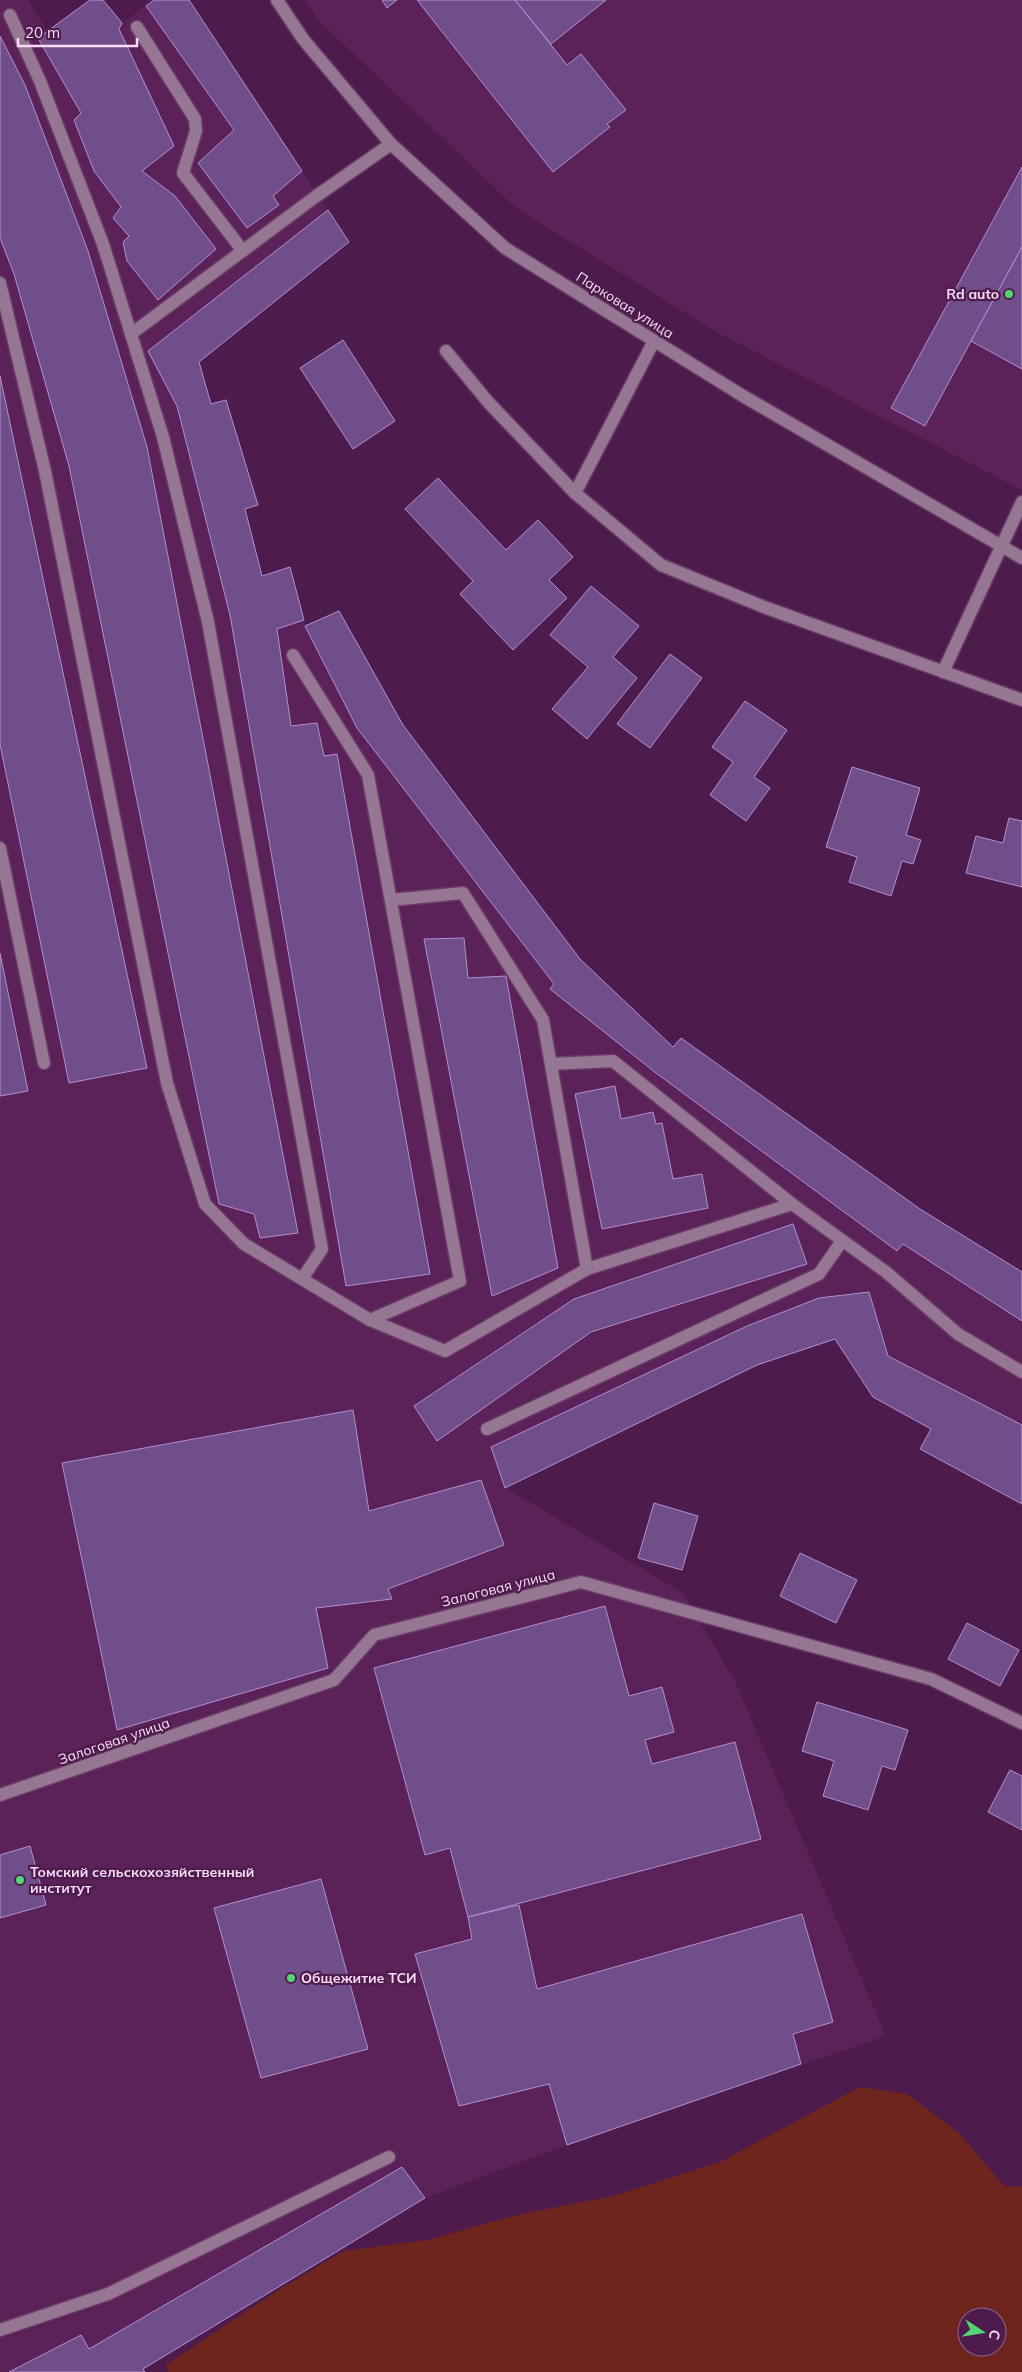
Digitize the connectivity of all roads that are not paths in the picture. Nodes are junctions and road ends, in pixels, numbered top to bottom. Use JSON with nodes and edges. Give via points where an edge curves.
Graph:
{"nodes":[{"id":1,"x":277,"y":0,"type":"edge"},
{"id":2,"x":10,"y":15,"type":"dead end"},
{"id":3,"x":137,"y":27,"type":"dead end"},
{"id":4,"x":391,"y":144,"type":"junction"},
{"id":5,"x":243,"y":251,"type":"junction"},
{"id":6,"x":0,"y":283,"type":"edge"},
{"id":7,"x":131,"y":334,"type":"junction"},
{"id":8,"x":654,"y":341,"type":"junction"},
{"id":9,"x":446,"y":352,"type":"dead end"},
{"id":10,"x":575,"y":493,"type":"junction"},
{"id":11,"x":1022,"y":502,"type":"edge"},
{"id":12,"x":1001,"y":546,"type":"junction"},
{"id":13,"x":1022,"y":558,"type":"edge"},
{"id":14,"x":293,"y":655,"type":"dead end"},
{"id":15,"x":943,"y":672,"type":"junction"},
{"id":16,"x":1022,"y":700,"type":"edge"},
{"id":17,"x":0,"y":848,"type":"edge"},
{"id":18,"x":391,"y":900,"type":"junction"},
{"id":19,"x":44,"y":1063,"type":"dead end"},
{"id":20,"x":551,"y":1064,"type":"junction"},
{"id":21,"x":792,"y":1204,"type":"junction"},
{"id":22,"x":842,"y":1240,"type":"junction"},
{"id":23,"x":587,"y":1269,"type":"junction"},
{"id":24,"x":302,"y":1279,"type":"junction"},
{"id":25,"x":370,"y":1320,"type":"junction"},
{"id":26,"x":1022,"y":1372,"type":"edge"},
{"id":27,"x":487,"y":1429,"type":"dead end"},
{"id":28,"x":1022,"y":1723,"type":"edge"},
{"id":29,"x":0,"y":1795,"type":"edge"},
{"id":30,"x":389,"y":2157,"type":"dead end"},
{"id":31,"x":0,"y":2330,"type":"edge"}],
"edges":[{"from":1,"to":4,"type":"street","name":"Парковая улица","via":[[303,39]]},
{"from":2,"to":7,"type":"street","via":[[40,81],[103,244]]},
{"from":3,"to":5,"type":"street","via":[[195,120],[196,131],[183,173]]},
{"from":4,"to":5,"type":"street"},
{"from":4,"to":8,"type":"street","name":"Парковая улица","via":[[505,248]]},
{"from":5,"to":7,"type":"street"},
{"from":6,"to":24,"type":"street","via":[[45,471],[167,1083],[205,1204],[244,1244]]},
{"from":7,"to":24,"type":"street","via":[[163,437],[208,622],[322,1249]]},
{"from":8,"to":10,"type":"street"},
{"from":8,"to":12,"type":"street","name":"Парковая улица"},
{"from":9,"to":10,"type":"street","via":[[489,403]]},
{"from":10,"to":15,"type":"street","via":[[661,565],[764,607]]},
{"from":11,"to":12,"type":"street"},
{"from":12,"to":13,"type":"street","name":"Парковая улица"},
{"from":12,"to":15,"type":"street"},
{"from":14,"to":18,"type":"street","via":[[368,775]]},
{"from":15,"to":16,"type":"street"},
{"from":17,"to":19,"type":"street"},
{"from":18,"to":20,"type":"street","via":[[463,893],[542,1020]]},
{"from":18,"to":25,"type":"street","via":[[460,1281]]},
{"from":20,"to":21,"type":"street","via":[[613,1061]]},
{"from":20,"to":23,"type":"street"},
{"from":21,"to":22,"type":"street"},
{"from":21,"to":23,"type":"street"},
{"from":22,"to":26,"type":"street","via":[[886,1272],[958,1334]]},
{"from":22,"to":27,"type":"street","via":[[819,1274]]},
{"from":23,"to":25,"type":"street","via":[[445,1351]]},
{"from":24,"to":25,"type":"street"},
{"from":28,"to":29,"type":"street","name":"Залоговая улица","via":[[931,1679],[581,1582],[374,1635],[334,1680]]},
{"from":30,"to":31,"type":"street","via":[[108,2294]]}]}
